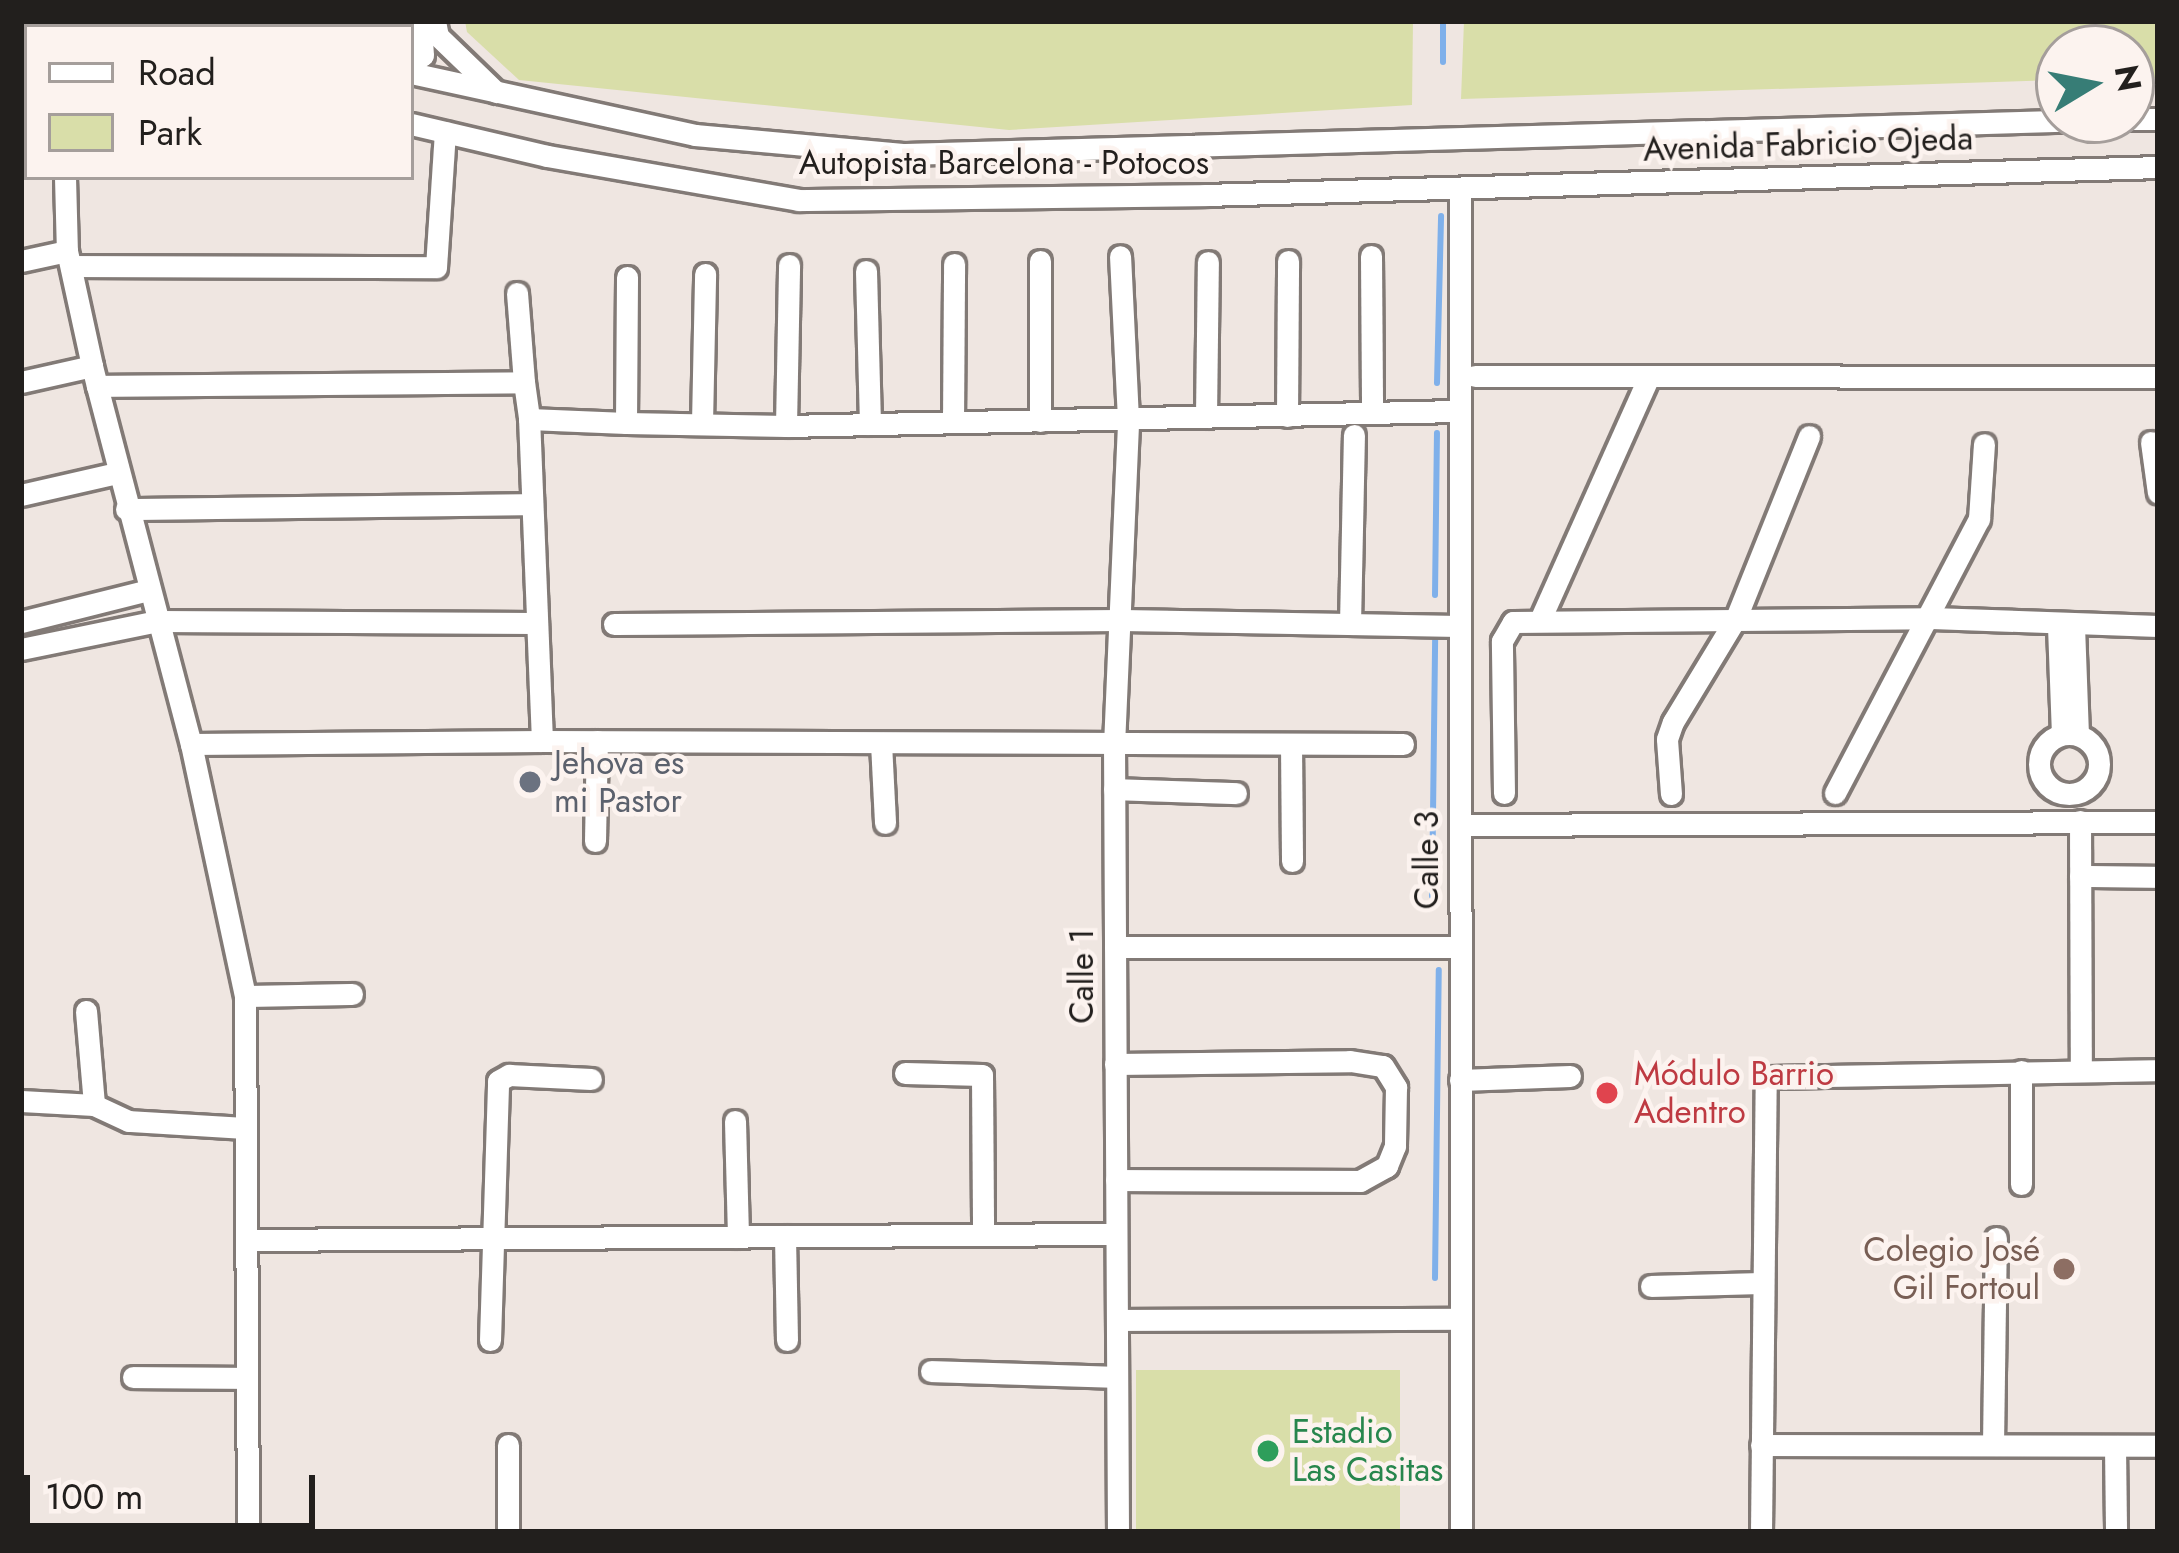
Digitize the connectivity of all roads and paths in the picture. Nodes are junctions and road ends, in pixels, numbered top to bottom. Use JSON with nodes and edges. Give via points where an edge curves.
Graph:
{"nodes":[{"id":1,"x":426,"y":26,"type":"edge"},
{"id":2,"x":414,"y":61,"type":"edge"},
{"id":3,"x":414,"y":74,"type":"edge"},
{"id":4,"x":498,"y":94,"type":"junction"},
{"id":5,"x":2035,"y":121,"type":"edge"},
{"id":6,"x":414,"y":125,"type":"edge"},
{"id":7,"x":445,"y":132,"type":"junction"},
{"id":8,"x":1457,"y":137,"type":"joint"},
{"id":9,"x":2158,"y":166,"type":"edge"},
{"id":10,"x":65,"y":180,"type":"edge"},
{"id":11,"x":1460,"y":188,"type":"junction"},
{"id":12,"x":1120,"y":256,"type":"dead end"},
{"id":13,"x":1371,"y":256,"type":"dead end"},
{"id":14,"x":71,"y":259,"type":"junction"},
{"id":15,"x":21,"y":261,"type":"edge"},
{"id":16,"x":1040,"y":261,"type":"dead end"},
{"id":17,"x":1288,"y":261,"type":"dead end"},
{"id":18,"x":1208,"y":262,"type":"dead end"},
{"id":19,"x":954,"y":264,"type":"dead end"},
{"id":20,"x":789,"y":266,"type":"dead end"},
{"id":21,"x":866,"y":272,"type":"dead end"},
{"id":22,"x":705,"y":274,"type":"dead end"},
{"id":23,"x":627,"y":277,"type":"dead end"},
{"id":24,"x":517,"y":293,"type":"dead end"},
{"id":25,"x":95,"y":376,"type":"junction"},
{"id":26,"x":1475,"y":376,"type":"dead end"},
{"id":27,"x":2158,"y":377,"type":"edge"},
{"id":28,"x":1648,"y":379,"type":"junction"},
{"id":29,"x":21,"y":382,"type":"edge"},
{"id":30,"x":524,"y":382,"type":"junction"},
{"id":31,"x":1459,"y":412,"type":"junction"},
{"id":32,"x":1372,"y":413,"type":"junction"},
{"id":33,"x":1287,"y":416,"type":"junction"},
{"id":34,"x":1206,"y":417,"type":"junction"},
{"id":35,"x":529,"y":418,"type":"junction"},
{"id":36,"x":1128,"y":419,"type":"junction"},
{"id":37,"x":1040,"y":421,"type":"junction"},
{"id":38,"x":953,"y":422,"type":"junction"},
{"id":39,"x":626,"y":423,"type":"junction"},
{"id":40,"x":702,"y":423,"type":"junction"},
{"id":41,"x":871,"y":424,"type":"junction"},
{"id":42,"x":786,"y":425,"type":"junction"},
{"id":43,"x":1354,"y":435,"type":"dead end"},
{"id":44,"x":1809,"y":436,"type":"dead end"},
{"id":45,"x":2150,"y":442,"type":"dead end"},
{"id":46,"x":1984,"y":444,"type":"dead end"},
{"id":47,"x":117,"y":473,"type":"junction"},
{"id":48,"x":2158,"y":493,"type":"edge"},
{"id":49,"x":21,"y":495,"type":"edge"},
{"id":50,"x":530,"y":504,"type":"junction"},
{"id":51,"x":126,"y":509,"type":"junction"},
{"id":52,"x":148,"y":590,"type":"junction"},
{"id":53,"x":1736,"y":618,"type":"junction"},
{"id":54,"x":1931,"y":619,"type":"junction"},
{"id":55,"x":1120,"y":620,"type":"junction"},
{"id":56,"x":1540,"y":620,"type":"junction"},
{"id":57,"x":158,"y":621,"type":"junction"},
{"id":58,"x":21,"y":622,"type":"edge"},
{"id":59,"x":535,"y":623,"type":"junction"},
{"id":60,"x":614,"y":624,"type":"dead end"},
{"id":61,"x":1350,"y":624,"type":"junction"},
{"id":62,"x":1459,"y":626,"type":"junction"},
{"id":63,"x":2066,"y":626,"type":"junction"},
{"id":64,"x":2158,"y":626,"type":"edge"},
{"id":65,"x":21,"y":649,"type":"edge"},
{"id":66,"x":2070,"y":734,"type":"dead end"},
{"id":67,"x":542,"y":741,"type":"junction"},
{"id":68,"x":597,"y":742,"type":"junction"},
{"id":69,"x":190,"y":743,"type":"junction"},
{"id":70,"x":881,"y":743,"type":"junction"},
{"id":71,"x":1291,"y":744,"type":"junction"},
{"id":72,"x":1403,"y":744,"type":"dead end"},
{"id":73,"x":1114,"y":745,"type":"junction"},
{"id":74,"x":1114,"y":789,"type":"junction"},
{"id":75,"x":1504,"y":793,"type":"dead end"},
{"id":76,"x":1835,"y":793,"type":"dead end"},
{"id":77,"x":1236,"y":794,"type":"dead end"},
{"id":78,"x":1671,"y":794,"type":"dead end"},
{"id":79,"x":2080,"y":821,"type":"junction"},
{"id":80,"x":2158,"y":821,"type":"edge"},
{"id":81,"x":885,"y":823,"type":"dead end"},
{"id":82,"x":1460,"y":825,"type":"junction"},
{"id":83,"x":595,"y":842,"type":"dead end"},
{"id":84,"x":1292,"y":861,"type":"dead end"},
{"id":85,"x":2080,"y":876,"type":"junction"},
{"id":86,"x":2158,"y":877,"type":"edge"},
{"id":87,"x":1114,"y":946,"type":"junction"},
{"id":88,"x":1460,"y":947,"type":"junction"},
{"id":89,"x":352,"y":994,"type":"dead end"},
{"id":90,"x":245,"y":996,"type":"junction"},
{"id":91,"x":86,"y":1010,"type":"dead end"},
{"id":92,"x":1115,"y":1064,"type":"junction"},
{"id":93,"x":2080,"y":1070,"type":"junction"},
{"id":94,"x":2158,"y":1070,"type":"edge"},
{"id":95,"x":2020,"y":1071,"type":"junction"},
{"id":96,"x":905,"y":1073,"type":"dead end"},
{"id":97,"x":1570,"y":1076,"type":"dead end"},
{"id":98,"x":591,"y":1079,"type":"dead end"},
{"id":99,"x":1460,"y":1080,"type":"junction"},
{"id":100,"x":21,"y":1102,"type":"edge"},
{"id":101,"x":94,"y":1105,"type":"junction"},
{"id":102,"x":735,"y":1121,"type":"dead end"},
{"id":103,"x":243,"y":1127,"type":"junction"},
{"id":104,"x":1116,"y":1180,"type":"junction"},
{"id":105,"x":2020,"y":1184,"type":"dead end"},
{"id":106,"x":983,"y":1234,"type":"junction"},
{"id":107,"x":1116,"y":1234,"type":"junction"},
{"id":108,"x":785,"y":1236,"type":"junction"},
{"id":109,"x":738,"y":1237,"type":"junction"},
{"id":110,"x":494,"y":1238,"type":"junction"},
{"id":111,"x":1996,"y":1238,"type":"dead end"},
{"id":112,"x":247,"y":1240,"type":"junction"},
{"id":113,"x":1760,"y":1283,"type":"junction"},
{"id":114,"x":1651,"y":1286,"type":"dead end"},
{"id":115,"x":1460,"y":1319,"type":"junction"},
{"id":116,"x":1117,"y":1320,"type":"junction"},
{"id":117,"x":490,"y":1340,"type":"dead end"},
{"id":118,"x":787,"y":1340,"type":"dead end"},
{"id":119,"x":931,"y":1371,"type":"dead end"},
{"id":120,"x":134,"y":1377,"type":"dead end"},
{"id":121,"x":1117,"y":1377,"type":"junction"},
{"id":122,"x":247,"y":1378,"type":"junction"},
{"id":123,"x":508,"y":1445,"type":"dead end"},
{"id":124,"x":1761,"y":1445,"type":"junction"},
{"id":125,"x":1993,"y":1445,"type":"junction"},
{"id":126,"x":2115,"y":1446,"type":"junction"},
{"id":127,"x":2158,"y":1446,"type":"edge"},
{"id":128,"x":248,"y":1532,"type":"edge"},
{"id":129,"x":508,"y":1532,"type":"edge"},
{"id":130,"x":1118,"y":1532,"type":"edge"},
{"id":131,"x":1461,"y":1532,"type":"edge"},
{"id":132,"x":1761,"y":1532,"type":"edge"},
{"id":133,"x":2116,"y":1532,"type":"edge"}],
"edges":[{"from":1,"to":2,"type":"street","via":[[423,55]]},
{"from":1,"to":4,"type":"street"},
{"from":3,"to":4,"type":"street","name":"Autopista Barcelona - Potocos"},
{"from":4,"to":8,"type":"street","name":"Autopista Barcelona - Potocos","via":[[695,135],[905,154]]},
{"from":5,"to":8,"type":"street","name":"Avenida Fabricio Ojeda"},
{"from":6,"to":7,"type":"street","name":"Autopista Barcelona - Potocos"},
{"from":7,"to":11,"type":"street","name":"Autopista Barcelona - Potocos","via":[[798,200]]},
{"from":7,"to":14,"type":"street","via":[[436,267]]},
{"from":9,"to":11,"type":"street","name":"Avenida Fabricio Ojeda"},
{"from":10,"to":14,"type":"street"},
{"from":11,"to":31,"type":"street","name":"Calle 3"},
{"from":12,"to":36,"type":"street","name":"Calle 1"},
{"from":13,"to":32,"type":"street"},
{"from":14,"to":15,"type":"street"},
{"from":14,"to":25,"type":"street"},
{"from":16,"to":37,"type":"street"},
{"from":17,"to":33,"type":"street"},
{"from":18,"to":34,"type":"street"},
{"from":19,"to":38,"type":"street"},
{"from":20,"to":42,"type":"street"},
{"from":21,"to":41,"type":"street"},
{"from":22,"to":40,"type":"street"},
{"from":23,"to":39,"type":"street"},
{"from":24,"to":30,"type":"street"},
{"from":25,"to":29,"type":"street"},
{"from":25,"to":30,"type":"street"},
{"from":25,"to":47,"type":"street"},
{"from":26,"to":28,"type":"street"},
{"from":27,"to":28,"type":"street"},
{"from":28,"to":56,"type":"street"},
{"from":30,"to":35,"type":"street"},
{"from":31,"to":32,"type":"street"},
{"from":31,"to":62,"type":"street","name":"Calle 3"},
{"from":32,"to":33,"type":"street"},
{"from":33,"to":34,"type":"street"},
{"from":34,"to":36,"type":"street"},
{"from":35,"to":39,"type":"street"},
{"from":35,"to":50,"type":"street"},
{"from":36,"to":37,"type":"street"},
{"from":36,"to":55,"type":"street","name":"Calle 1"},
{"from":37,"to":38,"type":"street"},
{"from":38,"to":41,"type":"street"},
{"from":39,"to":40,"type":"street"},
{"from":40,"to":42,"type":"street"},
{"from":41,"to":42,"type":"street"},
{"from":43,"to":61,"type":"street"},
{"from":44,"to":53,"type":"street"},
{"from":45,"to":48,"type":"street"},
{"from":46,"to":54,"type":"street","via":[[1979,519]]},
{"from":47,"to":49,"type":"street"},
{"from":47,"to":51,"type":"street"},
{"from":50,"to":51,"type":"street"},
{"from":50,"to":59,"type":"street"},
{"from":51,"to":52,"type":"street"},
{"from":52,"to":57,"type":"street"},
{"from":52,"to":58,"type":"street"},
{"from":53,"to":54,"type":"street"},
{"from":53,"to":56,"type":"street"},
{"from":53,"to":78,"type":"street","via":[[1666,739]]},
{"from":54,"to":63,"type":"street"},
{"from":54,"to":76,"type":"street"},
{"from":55,"to":60,"type":"street"},
{"from":55,"to":61,"type":"street"},
{"from":55,"to":73,"type":"street","name":"Calle 1"},
{"from":56,"to":75,"type":"street","via":[[1513,622],[1502,641]]},
{"from":57,"to":59,"type":"street"},
{"from":57,"to":65,"type":"street"},
{"from":57,"to":69,"type":"street"},
{"from":59,"to":67,"type":"street"},
{"from":61,"to":62,"type":"street"},
{"from":62,"to":82,"type":"street","name":"Calle 3"},
{"from":63,"to":64,"type":"street"},
{"from":63,"to":66,"type":"street"},
{"from":67,"to":68,"type":"street"},
{"from":67,"to":69,"type":"street"},
{"from":68,"to":70,"type":"street"},
{"from":68,"to":83,"type":"street"},
{"from":69,"to":90,"type":"street"},
{"from":70,"to":73,"type":"street"},
{"from":70,"to":81,"type":"street"},
{"from":71,"to":72,"type":"street"},
{"from":71,"to":73,"type":"street"},
{"from":71,"to":84,"type":"street"},
{"from":73,"to":74,"type":"street","name":"Calle 1"},
{"from":74,"to":77,"type":"street"},
{"from":74,"to":87,"type":"street","name":"Calle 1"},
{"from":79,"to":80,"type":"street"},
{"from":79,"to":82,"type":"street"},
{"from":79,"to":85,"type":"street"},
{"from":82,"to":88,"type":"street","name":"Calle 3"},
{"from":85,"to":86,"type":"street"},
{"from":85,"to":93,"type":"street"},
{"from":87,"to":88,"type":"street"},
{"from":87,"to":92,"type":"street","name":"Calle 1"},
{"from":88,"to":99,"type":"street","name":"Calle 3"},
{"from":89,"to":90,"type":"street"},
{"from":90,"to":103,"type":"street"},
{"from":91,"to":101,"type":"street"},
{"from":92,"to":104,"type":"street","name":"Calle 1"},
{"from":92,"to":104,"type":"street","via":[[1350,1061],[1383,1066],[1396,1087],[1388,1166],[1360,1180]]},
{"from":93,"to":94,"type":"street"},
{"from":93,"to":95,"type":"street"},
{"from":95,"to":105,"type":"street"},
{"from":95,"to":113,"type":"street","via":[[1766,1077]]},
{"from":96,"to":106,"type":"street","via":[[982,1075]]},
{"from":97,"to":99,"type":"street"},
{"from":98,"to":110,"type":"street","via":[[498,1081]]},
{"from":99,"to":115,"type":"street","name":"Calle 3"},
{"from":100,"to":101,"type":"street"},
{"from":101,"to":103,"type":"street","via":[[129,1121]]},
{"from":102,"to":109,"type":"street"},
{"from":103,"to":112,"type":"street"},
{"from":104,"to":107,"type":"street","name":"Calle 1"},
{"from":106,"to":107,"type":"street"},
{"from":106,"to":108,"type":"street"},
{"from":107,"to":116,"type":"street","name":"Calle 1"},
{"from":108,"to":109,"type":"street"},
{"from":108,"to":118,"type":"street"},
{"from":109,"to":110,"type":"street"},
{"from":110,"to":112,"type":"street"},
{"from":110,"to":117,"type":"street"},
{"from":111,"to":125,"type":"street"},
{"from":112,"to":122,"type":"street"},
{"from":113,"to":114,"type":"street"},
{"from":113,"to":124,"type":"street"},
{"from":115,"to":116,"type":"street"},
{"from":115,"to":131,"type":"street","name":"Calle 3"},
{"from":116,"to":121,"type":"street","name":"Calle 1"},
{"from":119,"to":121,"type":"street"},
{"from":120,"to":122,"type":"street"},
{"from":121,"to":130,"type":"street","name":"Calle 1"},
{"from":122,"to":128,"type":"street"},
{"from":123,"to":129,"type":"street"},
{"from":124,"to":125,"type":"street"},
{"from":124,"to":132,"type":"street"},
{"from":125,"to":126,"type":"street"},
{"from":126,"to":127,"type":"street"},
{"from":126,"to":133,"type":"street"}]}
